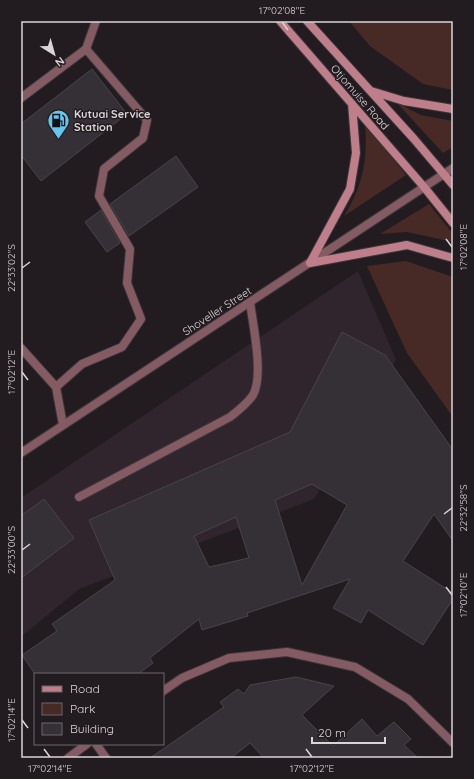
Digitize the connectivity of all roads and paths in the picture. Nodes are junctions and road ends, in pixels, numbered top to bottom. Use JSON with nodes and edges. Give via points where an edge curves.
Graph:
{"nodes":[{"id":1,"x":96,"y":21,"type":"edge"},
{"id":2,"x":280,"y":21,"type":"edge"},
{"id":3,"x":307,"y":21,"type":"edge"},
{"id":4,"x":86,"y":49,"type":"junction"},
{"id":5,"x":370,"y":91,"type":"junction"},
{"id":6,"x":21,"y":98,"type":"edge"},
{"id":7,"x":351,"y":103,"type":"junction"},
{"id":8,"x":453,"y":109,"type":"edge"},
{"id":9,"x":453,"y":168,"type":"edge"},
{"id":10,"x":444,"y":174,"type":"junction"},
{"id":11,"x":453,"y":185,"type":"edge"},
{"id":12,"x":424,"y":187,"type":"junction"},
{"id":13,"x":453,"y":223,"type":"edge"},
{"id":14,"x":453,"y":258,"type":"edge"},
{"id":15,"x":310,"y":263,"type":"junction"},
{"id":16,"x":250,"y":302,"type":"junction"},
{"id":17,"x":21,"y":348,"type":"edge"},
{"id":18,"x":56,"y":387,"type":"junction"},
{"id":19,"x":63,"y":425,"type":"junction"},
{"id":20,"x":21,"y":453,"type":"edge"},
{"id":21,"x":79,"y":496,"type":"dead end"},
{"id":22,"x":164,"y":690,"type":"edge"},
{"id":23,"x":453,"y":743,"type":"edge"},
{"id":24,"x":86,"y":745,"type":"edge"},
{"id":25,"x":97,"y":745,"type":"edge"},
{"id":26,"x":68,"y":758,"type":"edge"},
{"id":27,"x":106,"y":758,"type":"edge"}],
"edges":[{"from":1,"to":4,"type":"street"},
{"from":2,"to":7,"type":"main road","name":"Otjomuise Road"},
{"from":3,"to":5,"type":"main road","name":"Otjomuise Road"},
{"from":4,"to":6,"type":"street"},
{"from":4,"to":18,"type":"street","via":[[147,120],[143,138],[104,169],[99,196],[130,249],[127,283],[141,318],[122,347],[82,364]]},
{"from":5,"to":8,"type":"main road","via":[[404,101]]},
{"from":5,"to":10,"type":"main road","name":"Otjomuise Road"},
{"from":7,"to":12,"type":"main road","name":"Otjomuise Road"},
{"from":7,"to":15,"type":"main road","via":[[356,153],[350,189]]},
{"from":9,"to":10,"type":"street","name":"Shoveller Street"},
{"from":10,"to":11,"type":"main road","name":"Otjomuise Road"},
{"from":10,"to":12,"type":"street","name":"Shoveller Street"},
{"from":12,"to":13,"type":"main road","name":"Otjomuise Road"},
{"from":12,"to":15,"type":"street","name":"Shoveller Street"},
{"from":14,"to":15,"type":"main road","via":[[407,245]]},
{"from":15,"to":16,"type":"street","name":"Shoveller Street"},
{"from":16,"to":19,"type":"street","name":"Shoveller Street"},
{"from":16,"to":21,"type":"street","via":[[258,379],[253,395],[243,407],[230,417]]},
{"from":17,"to":18,"type":"street"},
{"from":18,"to":19,"type":"street"},
{"from":19,"to":20,"type":"street","name":"Shoveller Street"},
{"from":22,"to":23,"type":"street","via":[[182,678],[229,658],[287,652],[355,667],[408,699]]},
{"from":24,"to":26,"type":"street"},
{"from":25,"to":27,"type":"street"}]}
